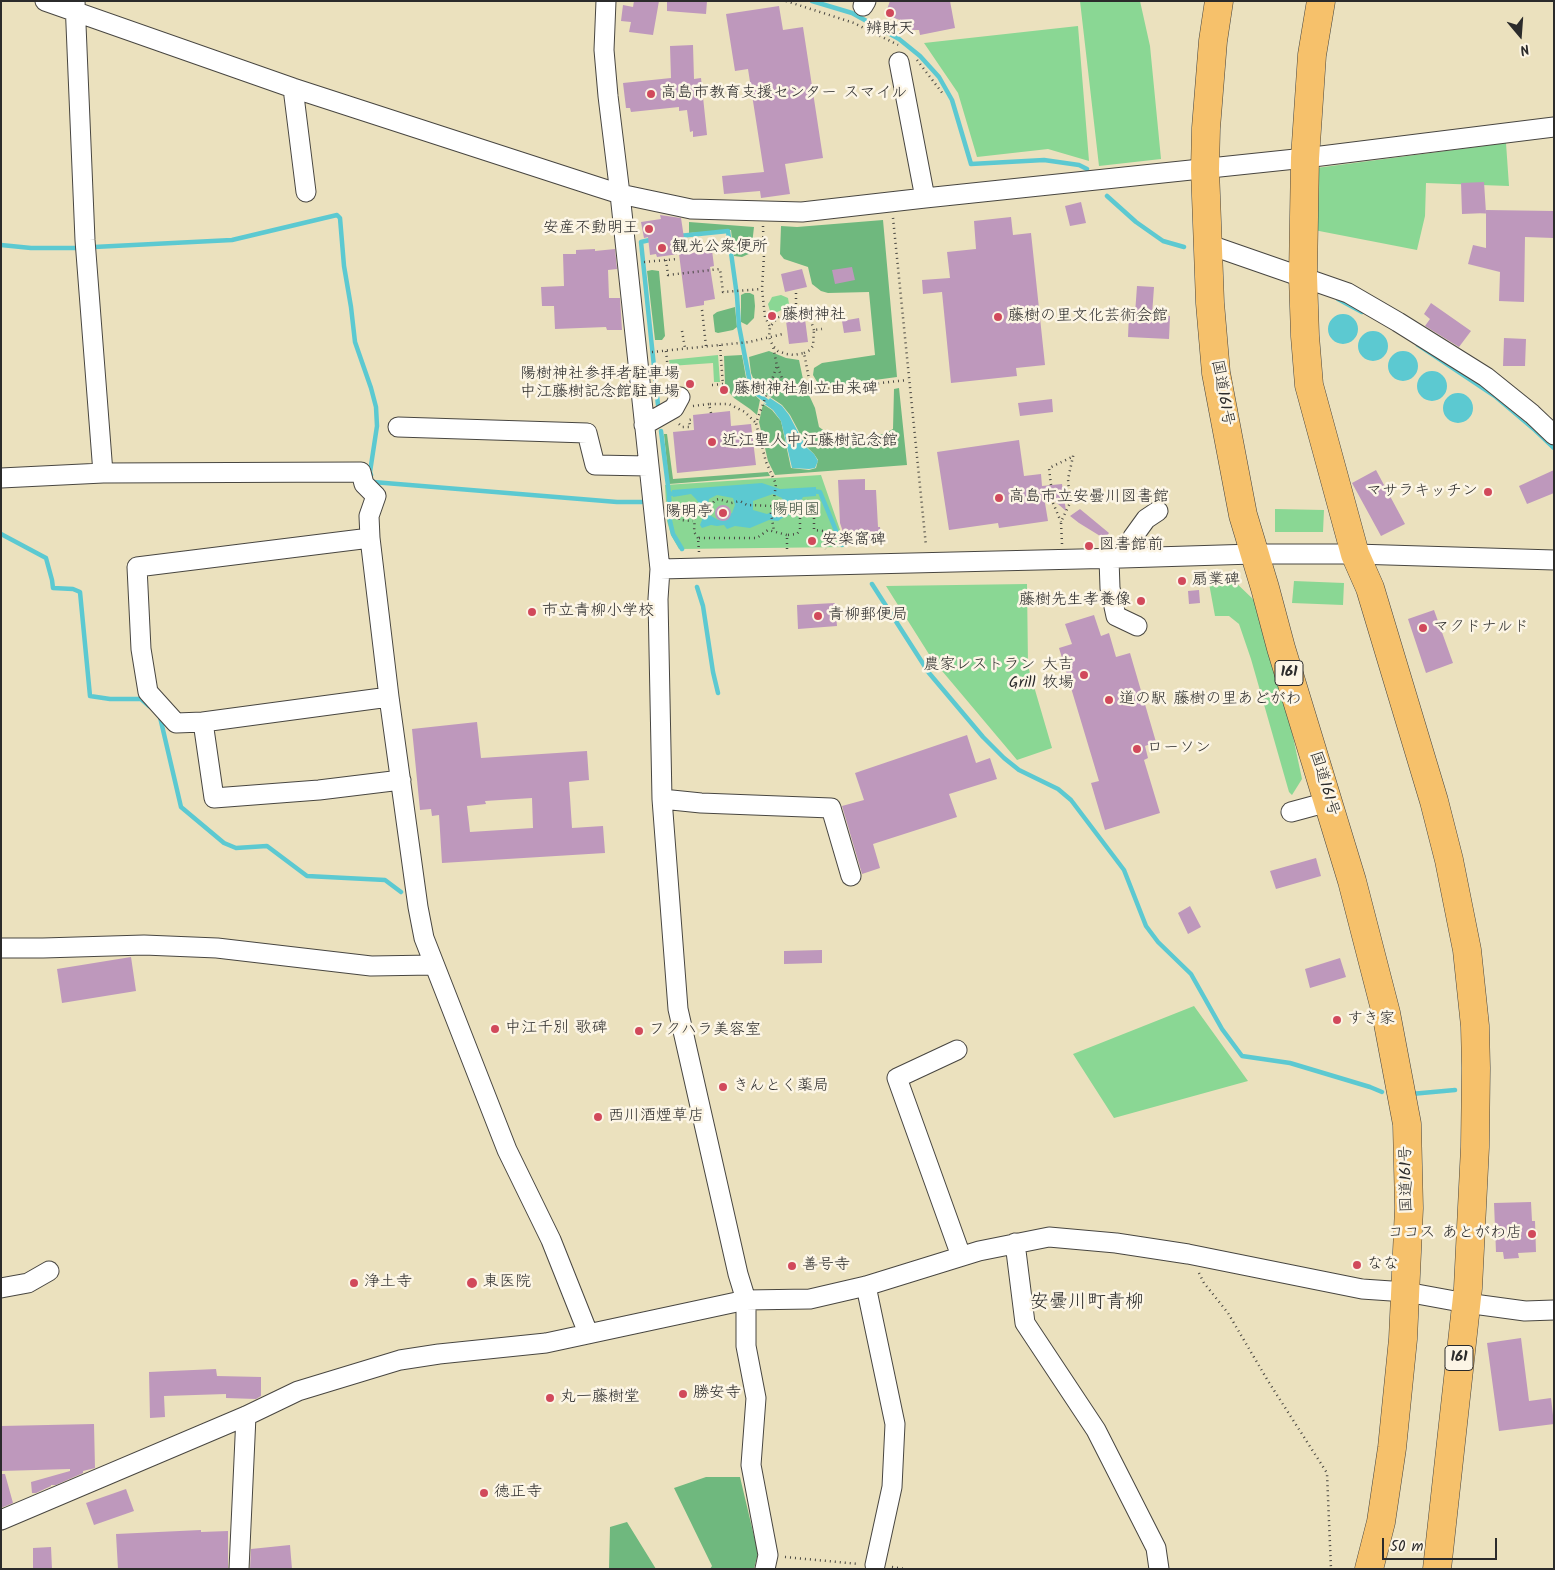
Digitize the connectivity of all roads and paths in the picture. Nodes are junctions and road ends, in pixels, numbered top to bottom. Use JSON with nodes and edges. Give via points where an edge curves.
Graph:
{"nodes":[{"id":1,"x":45,"y":1,"type":"edge"},
{"id":2,"x":606,"y":1,"type":"edge"},
{"id":3,"x":786,"y":1,"type":"edge"},
{"id":4,"x":1219,"y":1,"type":"edge"},
{"id":5,"x":1321,"y":1,"type":"edge"},
{"id":6,"x":75,"y":6,"type":"edge"},
{"id":7,"x":905,"y":56,"type":"junction"},
{"id":8,"x":293,"y":88,"type":"junction"},
{"id":9,"x":943,"y":94,"type":"dead end"},
{"id":10,"x":1554,"y":127,"type":"edge"},
{"id":11,"x":1305,"y":158,"type":"junction"},
{"id":12,"x":1205,"y":169,"type":"junction"},
{"id":13,"x":306,"y":192,"type":"dead end"},
{"id":14,"x":620,"y":194,"type":"junction"},
{"id":15,"x":925,"y":198,"type":"junction"},
{"id":16,"x":892,"y":212,"type":"dead end"},
{"id":17,"x":764,"y":222,"type":"dead end"},
{"id":18,"x":1207,"y":244,"type":"junction"},
{"id":19,"x":677,"y":259,"type":"dead end"},
{"id":20,"x":666,"y":260,"type":"junction"},
{"id":21,"x":645,"y":262,"type":"dead end"},
{"id":22,"x":1303,"y":276,"type":"junction"},
{"id":23,"x":762,"y":289,"type":"junction"},
{"id":24,"x":796,"y":293,"type":"dead end"},
{"id":25,"x":702,"y":310,"type":"dead end"},
{"id":26,"x":796,"y":313,"type":"junction"},
{"id":27,"x":770,"y":327,"type":"junction"},
{"id":28,"x":822,"y":329,"type":"dead end"},
{"id":29,"x":814,"y":330,"type":"junction"},
{"id":30,"x":682,"y":331,"type":"dead end"},
{"id":31,"x":783,"y":334,"type":"dead end"},
{"id":32,"x":769,"y":337,"type":"junction"},
{"id":33,"x":720,"y":345,"type":"junction"},
{"id":34,"x":706,"y":346,"type":"junction"},
{"id":35,"x":773,"y":346,"type":"junction"},
{"id":36,"x":685,"y":348,"type":"junction"},
{"id":37,"x":666,"y":351,"type":"junction"},
{"id":38,"x":656,"y":352,"type":"dead end"},
{"id":39,"x":804,"y":353,"type":"junction"},
{"id":40,"x":777,"y":366,"type":"junction"},
{"id":41,"x":668,"y":370,"type":"dead end"},
{"id":42,"x":908,"y":380,"type":"junction"},
{"id":43,"x":712,"y":385,"type":"dead end"},
{"id":44,"x":816,"y":390,"type":"junction"},
{"id":45,"x":680,"y":397,"type":"dead end"},
{"id":46,"x":711,"y":413,"type":"dead end"},
{"id":47,"x":693,"y":419,"type":"dead end"},
{"id":48,"x":756,"y":423,"type":"junction"},
{"id":49,"x":644,"y":425,"type":"junction"},
{"id":50,"x":398,"y":427,"type":"dead end"},
{"id":51,"x":690,"y":427,"type":"dead end"},
{"id":52,"x":1554,"y":436,"type":"edge"},
{"id":53,"x":1074,"y":452,"type":"dead end"},
{"id":54,"x":1072,"y":457,"type":"junction"},
{"id":55,"x":648,"y":466,"type":"junction"},
{"id":56,"x":103,"y":473,"type":"junction"},
{"id":57,"x":1,"y":478,"type":"edge"},
{"id":58,"x":1051,"y":485,"type":"dead end"},
{"id":59,"x":1069,"y":492,"type":"junction"},
{"id":60,"x":1063,"y":493,"type":"dead end"},
{"id":61,"x":1053,"y":503,"type":"dead end"},
{"id":62,"x":773,"y":506,"type":"junction"},
{"id":63,"x":1158,"y":510,"type":"dead end"},
{"id":64,"x":672,"y":516,"type":"dead end"},
{"id":65,"x":694,"y":521,"type":"junction"},
{"id":66,"x":1061,"y":522,"type":"junction"},
{"id":67,"x":774,"y":531,"type":"junction"},
{"id":68,"x":787,"y":535,"type":"junction"},
{"id":69,"x":370,"y":538,"type":"junction"},
{"id":70,"x":698,"y":538,"type":"junction"},
{"id":71,"x":1062,"y":545,"type":"dead end"},
{"id":72,"x":926,"y":548,"type":"dead end"},
{"id":73,"x":826,"y":550,"type":"dead end"},
{"id":74,"x":787,"y":551,"type":"dead end"},
{"id":75,"x":699,"y":552,"type":"dead end"},
{"id":76,"x":1254,"y":554,"type":"junction"},
{"id":77,"x":1355,"y":554,"type":"junction"},
{"id":78,"x":1116,"y":558,"type":"junction"},
{"id":79,"x":1554,"y":560,"type":"edge"},
{"id":80,"x":660,"y":569,"type":"junction"},
{"id":81,"x":1137,"y":626,"type":"dead end"},
{"id":82,"x":389,"y":697,"type":"junction"},
{"id":83,"x":203,"y":722,"type":"junction"},
{"id":84,"x":401,"y":780,"type":"junction"},
{"id":85,"x":662,"y":799,"type":"junction"},
{"id":86,"x":1328,"y":802,"type":"junction"},
{"id":87,"x":1291,"y":812,"type":"dead end"},
{"id":88,"x":851,"y":876,"type":"dead end"},
{"id":89,"x":1,"y":948,"type":"edge"},
{"id":90,"x":433,"y":965,"type":"junction"},
{"id":91,"x":957,"y":1050,"type":"dead end"},
{"id":92,"x":1016,"y":1243,"type":"junction"},
{"id":93,"x":1188,"y":1254,"type":"junction"},
{"id":94,"x":961,"y":1256,"type":"junction"},
{"id":95,"x":49,"y":1271,"type":"dead end"},
{"id":96,"x":866,"y":1286,"type":"junction"},
{"id":97,"x":1,"y":1288,"type":"edge"},
{"id":98,"x":1406,"y":1292,"type":"junction"},
{"id":99,"x":746,"y":1300,"type":"junction"},
{"id":100,"x":1466,"y":1303,"type":"junction"},
{"id":101,"x":1554,"y":1310,"type":"edge"},
{"id":102,"x":588,"y":1333,"type":"junction"},
{"id":103,"x":246,"y":1416,"type":"junction"},
{"id":104,"x":1,"y":1520,"type":"edge"},
{"id":105,"x":767,"y":1562,"type":"edge"},
{"id":106,"x":876,"y":1566,"type":"junction"},
{"id":107,"x":239,"y":1569,"type":"edge"},
{"id":108,"x":905,"y":1569,"type":"edge"},
{"id":109,"x":1159,"y":1569,"type":"edge"},
{"id":110,"x":1331,"y":1569,"type":"edge"},
{"id":111,"x":1369,"y":1569,"type":"edge"},
{"id":112,"x":1437,"y":1569,"type":"edge"}],
"edges":[{"from":1,"to":6,"type":"street"},
{"from":2,"to":14,"type":"street","via":[[599,38]]},
{"from":3,"to":7,"type":"path","via":[[854,22]]},
{"from":4,"to":12,"type":"highway","name":"国道161号","number":"161","via":[[1212,51]]},
{"from":5,"to":11,"type":"highway","number":"161","via":[[1312,55]]},
{"from":6,"to":8,"type":"street"},
{"from":6,"to":56,"type":"street","via":[[85,240]]},
{"from":7,"to":9,"type":"path","via":[[926,70]]},
{"from":7,"to":15,"type":"street"},
{"from":8,"to":13,"type":"street"},
{"from":8,"to":14,"type":"street"},
{"from":10,"to":11,"type":"street"},
{"from":11,"to":12,"type":"street"},
{"from":11,"to":22,"type":"highway","number":"161"},
{"from":12,"to":15,"type":"street"},
{"from":12,"to":18,"type":"highway","name":"国道161号","number":"161"},
{"from":14,"to":15,"type":"street","via":[[691,209],[802,212]]},
{"from":14,"to":49,"type":"street"},
{"from":16,"to":42,"type":"path"},
{"from":17,"to":23,"type":"path"},
{"from":18,"to":22,"type":"street"},
{"from":18,"to":76,"type":"highway","name":"国道161号","number":"161","via":[[1216,373],[1243,516]]},
{"from":19,"to":20,"type":"path"},
{"from":20,"to":21,"type":"path"},
{"from":20,"to":23,"type":"path","via":[[668,275],[720,269],[723,292]]},
{"from":22,"to":52,"type":"street","via":[[1348,293],[1486,377]]},
{"from":22,"to":77,"type":"highway","number":"161","via":[[1309,385]]},
{"from":23,"to":27,"type":"path"},
{"from":24,"to":26,"type":"path"},
{"from":25,"to":34,"type":"path"},
{"from":26,"to":27,"type":"path","via":[[784,314]]},
{"from":26,"to":29,"type":"path","via":[[805,315]]},
{"from":27,"to":32,"type":"path"},
{"from":28,"to":29,"type":"path"},
{"from":29,"to":39,"type":"path","via":[[813,346]]},
{"from":30,"to":36,"type":"path"},
{"from":31,"to":32,"type":"path"},
{"from":32,"to":33,"type":"path"},
{"from":32,"to":35,"type":"path"},
{"from":33,"to":34,"type":"path"},
{"from":33,"to":43,"type":"path","via":[[723,385]]},
{"from":34,"to":36,"type":"path"},
{"from":35,"to":39,"type":"path","via":[[786,354]]},
{"from":35,"to":40,"type":"path"},
{"from":36,"to":37,"type":"path"},
{"from":37,"to":38,"type":"path"},
{"from":37,"to":41,"type":"path"},
{"from":39,"to":44,"type":"path","via":[[810,384]]},
{"from":40,"to":44,"type":"path","via":[[785,388],[790,392],[800,394]]},
{"from":40,"to":48,"type":"path"},
{"from":42,"to":44,"type":"path"},
{"from":42,"to":72,"type":"path"},
{"from":45,"to":49,"type":"street","via":[[674,408]]},
{"from":46,"to":48,"type":"path","via":[[709,404],[729,404],[745,412]]},
{"from":47,"to":51,"type":"path","via":[[689,420]]},
{"from":48,"to":62,"type":"path","via":[[776,488]]},
{"from":49,"to":55,"type":"street"},
{"from":50,"to":55,"type":"street","via":[[587,433],[595,465]]},
{"from":53,"to":54,"type":"path"},
{"from":54,"to":58,"type":"path","via":[[1049,468]]},
{"from":54,"to":59,"type":"path"},
{"from":55,"to":80,"type":"street"},
{"from":56,"to":57,"type":"street"},
{"from":56,"to":69,"type":"street","via":[[361,472],[364,484],[376,496],[370,516]]},
{"from":59,"to":60,"type":"path"},
{"from":59,"to":66,"type":"path","via":[[1070,503]]},
{"from":61,"to":66,"type":"path"},
{"from":62,"to":65,"type":"path","via":[[714,500],[710,511],[695,514]]},
{"from":62,"to":67,"type":"path"},
{"from":63,"to":78,"type":"street","via":[[1146,519]]},
{"from":64,"to":65,"type":"path"},
{"from":65,"to":70,"type":"path","via":[[694,532]]},
{"from":66,"to":71,"type":"path"},
{"from":67,"to":68,"type":"path"},
{"from":67,"to":70,"type":"path","via":[[768,530],[757,538]]},
{"from":68,"to":73,"type":"path","via":[[799,533],[800,513],[814,514],[814,530],[824,531]]},
{"from":68,"to":74,"type":"path"},
{"from":69,"to":82,"type":"street"},
{"from":69,"to":83,"type":"street","via":[[136,567],[141,649],[148,692],[176,723]]},
{"from":70,"to":75,"type":"path"},
{"from":76,"to":77,"type":"street"},
{"from":76,"to":78,"type":"street"},
{"from":76,"to":86,"type":"highway","name":"国道161号","number":"161"},
{"from":77,"to":79,"type":"street"},
{"from":77,"to":100,"type":"highway","number":"161","via":[[1370,588],[1434,801],[1467,950],[1476,1068]]},
{"from":78,"to":80,"type":"street"},
{"from":78,"to":81,"type":"street","via":[[1110,588],[1116,616]]},
{"from":80,"to":85,"type":"street"},
{"from":82,"to":83,"type":"street"},
{"from":82,"to":84,"type":"street"},
{"from":83,"to":84,"type":"street","via":[[214,798]]},
{"from":84,"to":90,"type":"street","via":[[418,907]]},
{"from":85,"to":88,"type":"street","via":[[831,808]]},
{"from":85,"to":99,"type":"street","via":[[678,1009]]},
{"from":86,"to":87,"type":"street"},
{"from":86,"to":98,"type":"highway","name":"国道161号","number":"161","via":[[1386,1013],[1407,1124]]},
{"from":89,"to":90,"type":"street","via":[[144,945],[226,949],[371,966]]},
{"from":90,"to":102,"type":"street","via":[[507,1150],[551,1240]]},
{"from":91,"to":94,"type":"street","via":[[896,1078]]},
{"from":92,"to":93,"type":"street","via":[[1049,1237]]},
{"from":92,"to":94,"type":"street"},
{"from":92,"to":109,"type":"street","via":[[1025,1323],[1096,1430],[1156,1548]]},
{"from":93,"to":98,"type":"street","via":[[1362,1289]]},
{"from":93,"to":110,"type":"path","via":[[1327,1473]]},
{"from":94,"to":96,"type":"street"},
{"from":95,"to":97,"type":"street","via":[[28,1283]]},
{"from":96,"to":99,"type":"street","via":[[810,1299]]},
{"from":96,"to":106,"type":"street","via":[[895,1424],[892,1486]]},
{"from":98,"to":100,"type":"street"},
{"from":98,"to":111,"type":"highway","name":"国道161号","number":"161","via":[[1392,1448]]},
{"from":99,"to":102,"type":"street"},
{"from":99,"to":105,"type":"street","via":[[746,1346],[756,1398],[751,1465]]},
{"from":100,"to":101,"type":"street","via":[[1525,1311]]},
{"from":100,"to":112,"type":"highway","number":"161"},
{"from":102,"to":103,"type":"street","via":[[546,1343],[400,1360],[298,1391]]},
{"from":103,"to":104,"type":"street"},
{"from":103,"to":107,"type":"street"},
{"from":105,"to":106,"type":"path"},
{"from":106,"to":108,"type":"path"}]}
